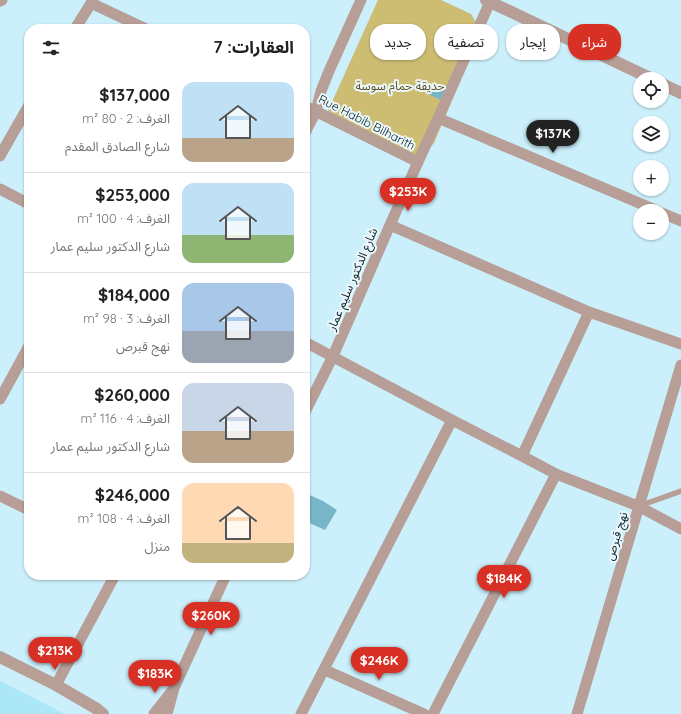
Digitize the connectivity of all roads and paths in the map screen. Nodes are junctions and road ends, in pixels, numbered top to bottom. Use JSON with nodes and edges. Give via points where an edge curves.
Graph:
{"nodes":[{"id":1,"x":361,"y":0,"type":"edge"},
{"id":2,"x":92,"y":1,"type":"edge"},
{"id":3,"x":488,"y":1,"type":"edge"},
{"id":4,"x":78,"y":24,"type":"edge"},
{"id":5,"x":136,"y":24,"type":"edge"},
{"id":6,"x":637,"y":72,"type":"edge"},
{"id":7,"x":669,"y":87,"type":"edge"},
{"id":8,"x":681,"y":93,"type":"edge"},
{"id":9,"x":310,"y":108,"type":"edge"},
{"id":10,"x":316,"y":111,"type":"junction"},
{"id":11,"x":24,"y":114,"type":"edge"},
{"id":12,"x":438,"y":118,"type":"junction"},
{"id":13,"x":310,"y":123,"type":"edge"},
{"id":14,"x":0,"y":156,"type":"edge"},
{"id":15,"x":418,"y":162,"type":"junction"},
{"id":16,"x":0,"y":189,"type":"edge"},
{"id":17,"x":24,"y":201,"type":"edge"},
{"id":18,"x":641,"y":204,"type":"edge"},
{"id":19,"x":669,"y":216,"type":"edge"},
{"id":20,"x":681,"y":221,"type":"edge"},
{"id":21,"x":390,"y":225,"type":"junction"},
{"id":22,"x":589,"y":312,"type":"junction"},
{"id":23,"x":310,"y":344,"type":"edge"},
{"id":24,"x":681,"y":344,"type":"edge"},
{"id":25,"x":24,"y":355,"type":"edge"},
{"id":26,"x":333,"y":356,"type":"junction"},
{"id":27,"x":681,"y":365,"type":"edge"},
{"id":28,"x":0,"y":399,"type":"edge"},
{"id":29,"x":310,"y":402,"type":"edge"},
{"id":30,"x":452,"y":420,"type":"junction"},
{"id":31,"x":522,"y":456,"type":"junction"},
{"id":32,"x":556,"y":474,"type":"junction"},
{"id":33,"x":681,"y":491,"type":"edge"},
{"id":34,"x":0,"y":496,"type":"edge"},
{"id":35,"x":24,"y":506,"type":"edge"},
{"id":36,"x":638,"y":506,"type":"junction"},
{"id":37,"x":681,"y":529,"type":"edge"},
{"id":38,"x":111,"y":580,"type":"edge"},
{"id":39,"x":224,"y":580,"type":"edge"},
{"id":40,"x":0,"y":657,"type":"edge"},
{"id":41,"x":325,"y":670,"type":"junction"},
{"id":42,"x":56,"y":685,"type":"junction"},
{"id":43,"x":174,"y":688,"type":"junction"},
{"id":44,"x":100,"y":712,"type":"edge"},
{"id":45,"x":112,"y":714,"type":"edge"},
{"id":46,"x":154,"y":714,"type":"edge"},
{"id":47,"x":167,"y":714,"type":"edge"},
{"id":48,"x":301,"y":714,"type":"edge"},
{"id":49,"x":424,"y":714,"type":"edge"},
{"id":50,"x":432,"y":714,"type":"edge"},
{"id":51,"x":577,"y":714,"type":"edge"}],
"edges":[{"from":1,"to":10,"type":"street","via":[[328,71]]},
{"from":2,"to":4,"type":"street"},
{"from":2,"to":5,"type":"street"},
{"from":3,"to":6,"type":"street"},
{"from":3,"to":12,"type":"street","name":"شارع الدكتور سليم عمار"},
{"from":7,"to":8,"type":"street"},
{"from":9,"to":10,"type":"street","name":"Rue Habib Bilharith"},
{"from":10,"to":13,"type":"street"},
{"from":10,"to":15,"type":"street","name":"Rue Habib Bilharith"},
{"from":11,"to":14,"type":"street"},
{"from":12,"to":15,"type":"street","name":"شارع الدكتور سليم عمار"},
{"from":12,"to":18,"type":"street"},
{"from":15,"to":21,"type":"street","name":"شارع الدكتور سليم عمار"},
{"from":16,"to":17,"type":"street"},
{"from":19,"to":20,"type":"street"},
{"from":21,"to":22,"type":"street"},
{"from":21,"to":26,"type":"street","name":"شارع الدكتور سليم عمار"},
{"from":22,"to":24,"type":"street"},
{"from":22,"to":31,"type":"street"},
{"from":23,"to":26,"type":"street"},
{"from":25,"to":28,"type":"street"},
{"from":26,"to":29,"type":"street","name":"شارع الدكتور سليم عمار"},
{"from":26,"to":30,"type":"street"},
{"from":27,"to":36,"type":"street","name":"نهج قبرص"},
{"from":30,"to":31,"type":"street"},
{"from":30,"to":41,"type":"street"},
{"from":31,"to":32,"type":"street"},
{"from":32,"to":36,"type":"street"},
{"from":32,"to":50,"type":"street"},
{"from":33,"to":36,"type":"lane"},
{"from":34,"to":35,"type":"street"},
{"from":36,"to":37,"type":"street"},
{"from":36,"to":51,"type":"street","name":"نهج قبرص"},
{"from":38,"to":42,"type":"street"},
{"from":39,"to":43,"type":"street"},
{"from":40,"to":42,"type":"street"},
{"from":41,"to":48,"type":"street"},
{"from":41,"to":49,"type":"street"},
{"from":42,"to":44,"type":"street"},
{"from":43,"to":46,"type":"street"},
{"from":43,"to":47,"type":"street"},
{"from":44,"to":45,"type":"street"}]}
